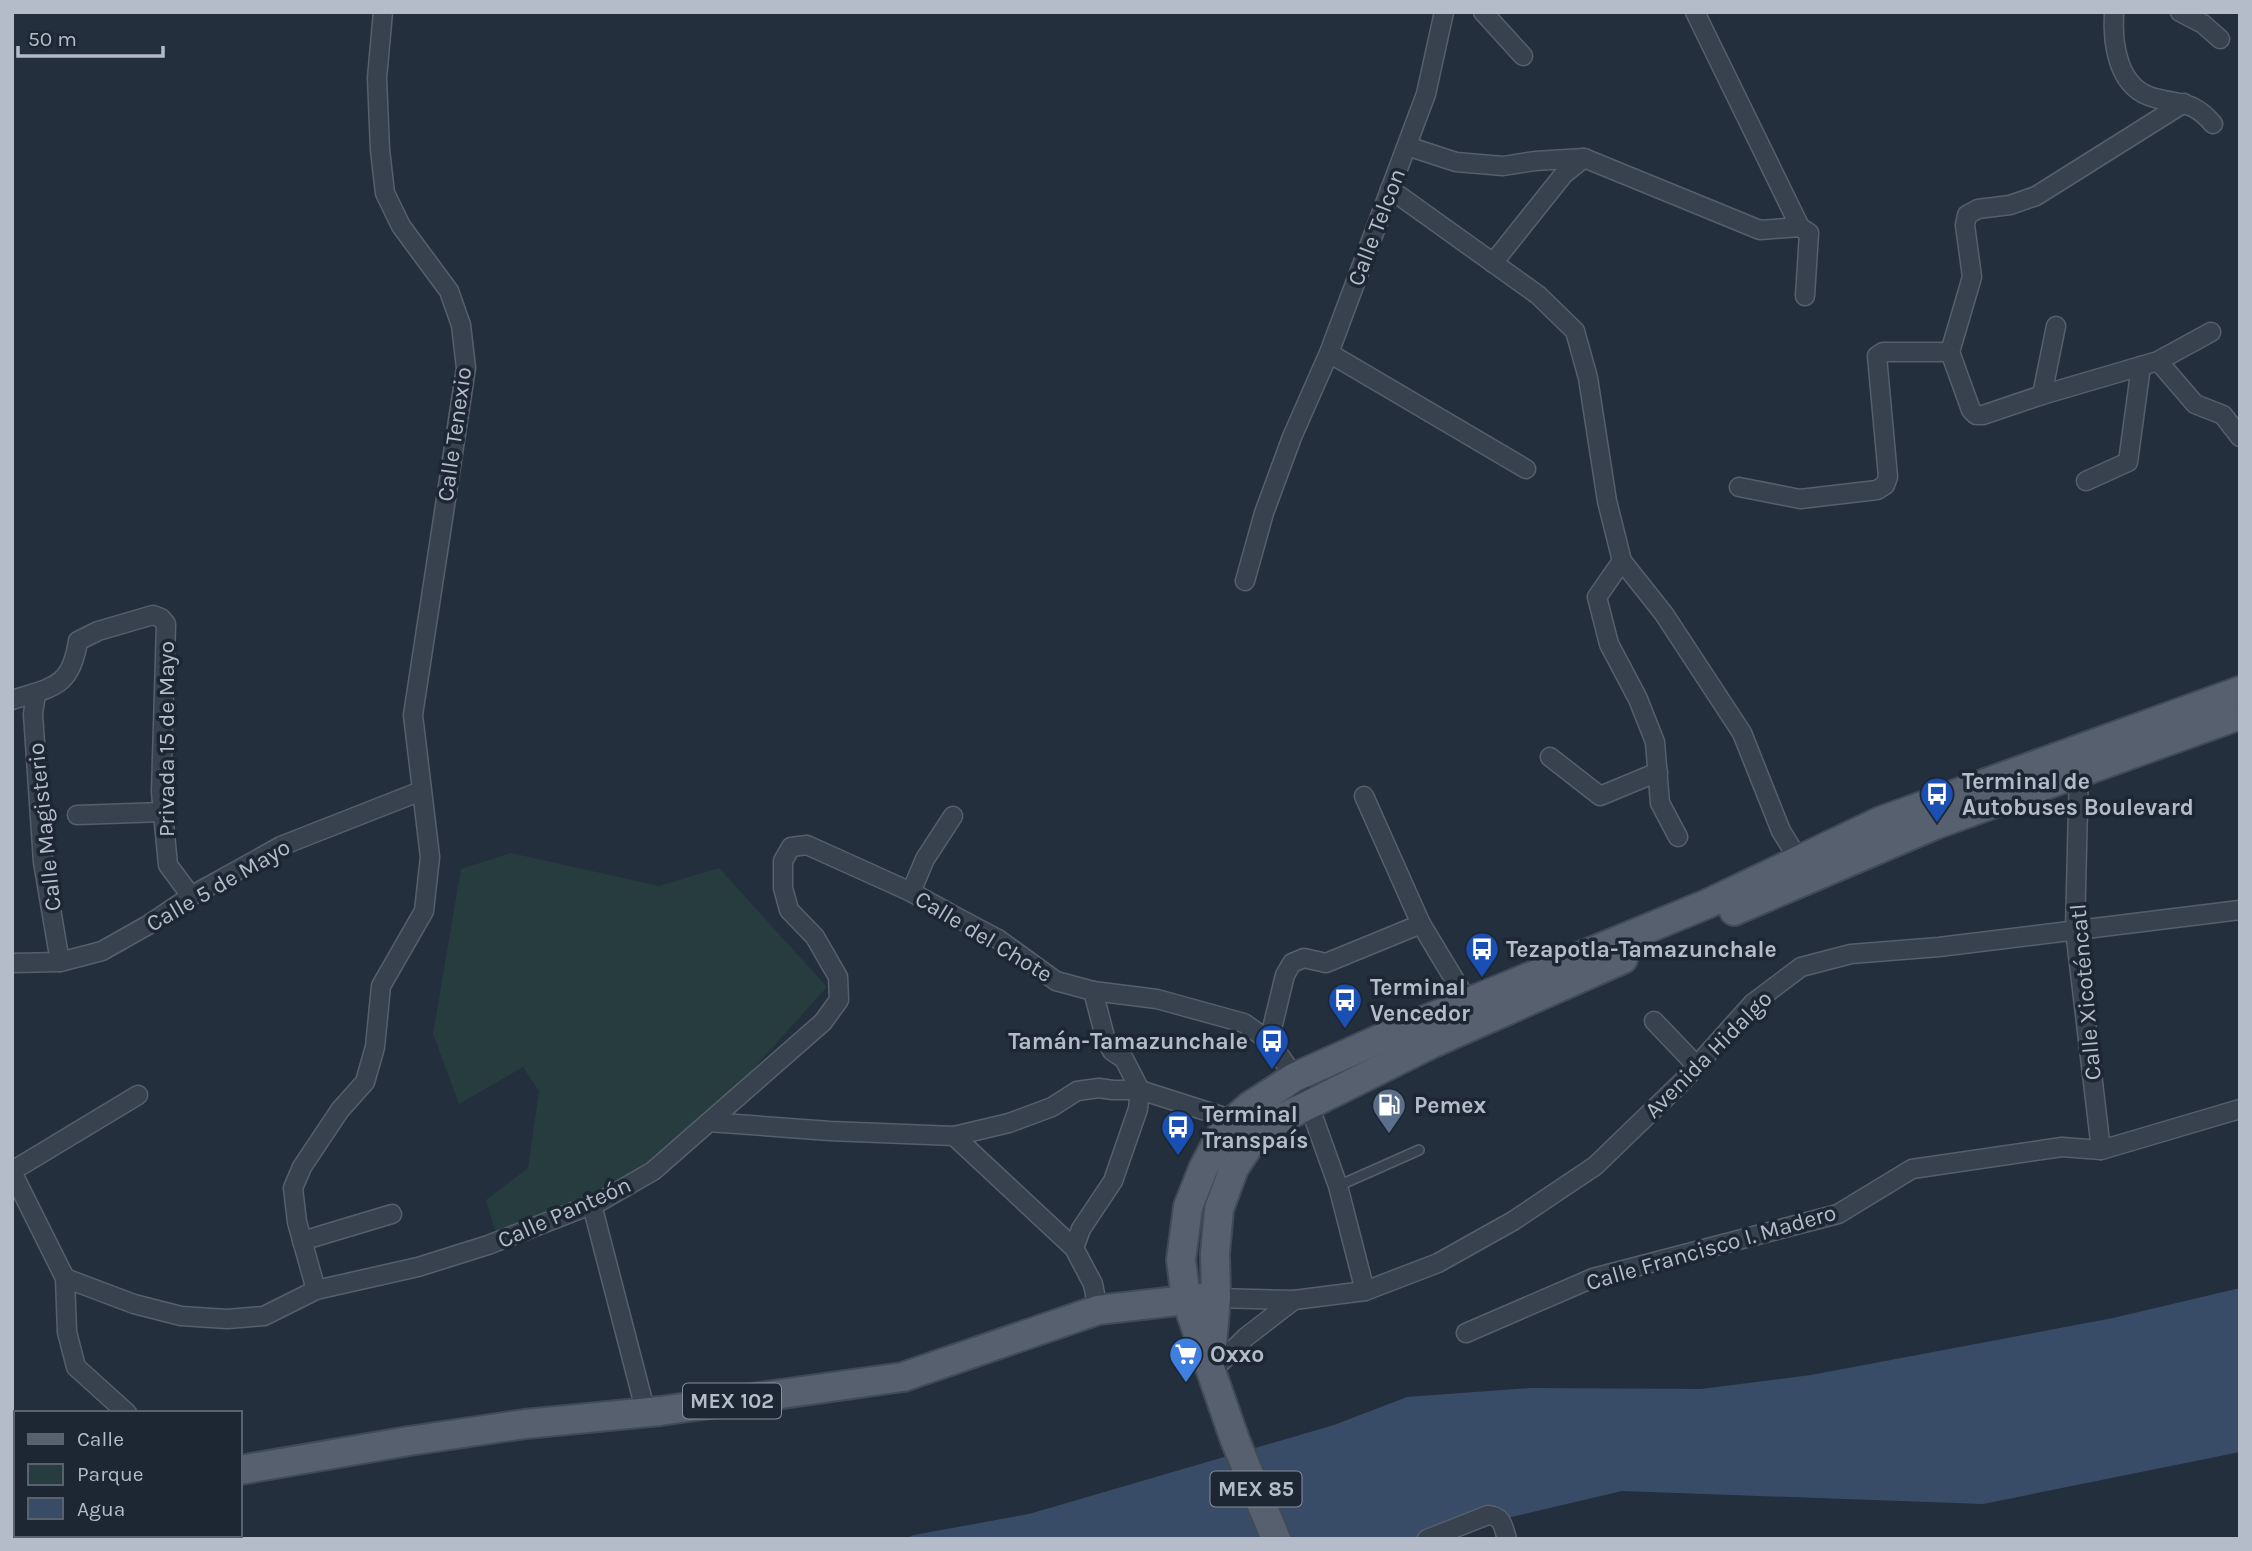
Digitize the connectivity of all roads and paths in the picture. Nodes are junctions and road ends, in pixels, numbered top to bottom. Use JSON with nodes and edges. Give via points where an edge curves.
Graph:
{"nodes":[{"id":1,"x":383,"y":12,"type":"edge"},
{"id":2,"x":1444,"y":12,"type":"edge"},
{"id":3,"x":1483,"y":12,"type":"edge"},
{"id":4,"x":1695,"y":12,"type":"edge"},
{"id":5,"x":2114,"y":12,"type":"edge"},
{"id":6,"x":2180,"y":12,"type":"edge"},
{"id":7,"x":2220,"y":39,"type":"dead end"},
{"id":8,"x":1522,"y":56,"type":"dead end"},
{"id":9,"x":2184,"y":103,"type":"junction"},
{"id":10,"x":2213,"y":124,"type":"dead end"},
{"id":11,"x":1407,"y":146,"type":"junction"},
{"id":12,"x":1584,"y":158,"type":"junction"},
{"id":13,"x":1390,"y":189,"type":"junction"},
{"id":14,"x":1800,"y":227,"type":"junction"},
{"id":15,"x":1493,"y":263,"type":"junction"},
{"id":16,"x":1805,"y":296,"type":"dead end"},
{"id":17,"x":2056,"y":326,"type":"dead end"},
{"id":18,"x":2211,"y":332,"type":"dead end"},
{"id":19,"x":1950,"y":352,"type":"junction"},
{"id":20,"x":1329,"y":353,"type":"junction"},
{"id":21,"x":2150,"y":364,"type":"junction"},
{"id":22,"x":2042,"y":395,"type":"junction"},
{"id":23,"x":2240,"y":437,"type":"edge"},
{"id":24,"x":1526,"y":469,"type":"dead end"},
{"id":25,"x":2086,"y":481,"type":"dead end"},
{"id":26,"x":1739,"y":487,"type":"dead end"},
{"id":27,"x":1622,"y":561,"type":"junction"},
{"id":28,"x":1245,"y":581,"type":"dead end"},
{"id":29,"x":2240,"y":691,"type":"edge"},
{"id":30,"x":36,"y":692,"type":"junction"},
{"id":31,"x":12,"y":700,"type":"edge"},
{"id":32,"x":2240,"y":715,"type":"edge"},
{"id":33,"x":1550,"y":757,"type":"dead end"},
{"id":34,"x":2079,"y":762,"type":"junction"},
{"id":35,"x":1658,"y":772,"type":"junction"},
{"id":36,"x":421,"y":791,"type":"junction"},
{"id":37,"x":1364,"y":796,"type":"dead end"},
{"id":38,"x":163,"y":812,"type":"junction"},
{"id":39,"x":77,"y":815,"type":"dead end"},
{"id":40,"x":953,"y":816,"type":"dead end"},
{"id":41,"x":1678,"y":837,"type":"dead end"},
{"id":42,"x":790,"y":847,"type":"joint"},
{"id":43,"x":1800,"y":860,"type":"junction"},
{"id":44,"x":911,"y":892,"type":"junction"},
{"id":45,"x":191,"y":896,"type":"junction"},
{"id":46,"x":2240,"y":910,"type":"edge"},
{"id":47,"x":1710,"y":912,"type":"junction"},
{"id":48,"x":1421,"y":924,"type":"junction"},
{"id":49,"x":2075,"y":930,"type":"junction"},
{"id":50,"x":60,"y":962,"type":"junction"},
{"id":51,"x":12,"y":963,"type":"edge"},
{"id":52,"x":1093,"y":991,"type":"junction"},
{"id":53,"x":1468,"y":1002,"type":"junction"},
{"id":54,"x":1654,"y":1021,"type":"dead end"},
{"id":55,"x":1269,"y":1041,"type":"junction"},
{"id":56,"x":1697,"y":1066,"type":"junction"},
{"id":57,"x":1295,"y":1077,"type":"junction"},
{"id":58,"x":1140,"y":1090,"type":"junction"},
{"id":59,"x":138,"y":1095,"type":"dead end"},
{"id":60,"x":1309,"y":1105,"type":"junction"},
{"id":61,"x":2240,"y":1109,"type":"edge"},
{"id":62,"x":1234,"y":1120,"type":"junction"},
{"id":63,"x":709,"y":1122,"type":"junction"},
{"id":64,"x":954,"y":1136,"type":"junction"},
{"id":65,"x":1419,"y":1150,"type":"dead end"},
{"id":66,"x":2101,"y":1150,"type":"junction"},
{"id":67,"x":13,"y":1176,"type":"edge"},
{"id":68,"x":1338,"y":1186,"type":"junction"},
{"id":69,"x":592,"y":1205,"type":"junction"},
{"id":70,"x":392,"y":1214,"type":"dead end"},
{"id":71,"x":302,"y":1241,"type":"junction"},
{"id":72,"x":1074,"y":1248,"type":"junction"},
{"id":73,"x":65,"y":1278,"type":"junction"},
{"id":74,"x":316,"y":1290,"type":"junction"},
{"id":75,"x":1366,"y":1291,"type":"junction"},
{"id":76,"x":1216,"y":1298,"type":"junction"},
{"id":77,"x":1186,"y":1299,"type":"junction"},
{"id":78,"x":1294,"y":1300,"type":"junction"},
{"id":79,"x":1098,"y":1310,"type":"junction"},
{"id":80,"x":1466,"y":1333,"type":"dead end"},
{"id":81,"x":1211,"y":1368,"type":"junction"},
{"id":82,"x":125,"y":1411,"type":"edge"},
{"id":83,"x":646,"y":1413,"type":"junction"},
{"id":84,"x":242,"y":1471,"type":"edge"},
{"id":85,"x":1276,"y":1539,"type":"edge"},
{"id":86,"x":1427,"y":1539,"type":"edge"},
{"id":87,"x":1507,"y":1539,"type":"edge"}],
"edges":[{"from":1,"to":36,"type":"street","name":"Calle Tenexio","via":[[377,79],[385,193],[401,226],[449,291],[461,325],[466,368],[413,715]]},
{"from":2,"to":11,"type":"street","name":"Calle Telcon","via":[[1426,94]]},
{"from":3,"to":8,"type":"street"},
{"from":4,"to":14,"type":"street"},
{"from":5,"to":9,"type":"street","via":[[2118,62],[2136,90]]},
{"from":6,"to":7,"type":"street"},
{"from":9,"to":10,"type":"street","via":[[2202,111]]},
{"from":9,"to":19,"type":"street","via":[[2036,196],[1967,215],[1972,277]]},
{"from":11,"to":12,"type":"street","via":[[1456,162],[1503,166]]},
{"from":11,"to":13,"type":"street","name":"Calle Telcon"},
{"from":12,"to":14,"type":"street","via":[[1760,230]]},
{"from":12,"to":15,"type":"street","via":[[1564,174]]},
{"from":13,"to":15,"type":"street"},
{"from":13,"to":20,"type":"street","name":"Calle Telcon"},
{"from":14,"to":16,"type":"street","via":[[1809,233]]},
{"from":15,"to":27,"type":"street","via":[[1538,295],[1575,331]]},
{"from":17,"to":22,"type":"street"},
{"from":18,"to":21,"type":"street"},
{"from":19,"to":22,"type":"street","via":[[1976,415]]},
{"from":19,"to":26,"type":"street","via":[[1883,352],[1877,356],[1885,485],[1877,490],[1800,499]]},
{"from":20,"to":24,"type":"street"},
{"from":20,"to":28,"type":"street","name":"Calle Telcon","via":[[1292,437]]},
{"from":21,"to":22,"type":"street"},
{"from":21,"to":23,"type":"street","via":[[2195,404],[2223,415]]},
{"from":21,"to":25,"type":"street","via":[[2128,462]]},
{"from":27,"to":35,"type":"street","via":[[1597,597],[1609,644],[1656,742]]},
{"from":27,"to":43,"type":"street","via":[[1664,614],[1742,733],[1781,831]]},
{"from":29,"to":34,"type":"main road","number":"MEX 85"},
{"from":30,"to":31,"type":"street"},
{"from":30,"to":38,"type":"street","name":"Privada 15 de Mayo","via":[[64,680],[75,663],[78,641],[153,615],[161,618],[166,624]]},
{"from":30,"to":50,"type":"street","name":"Calle Magisterio","via":[[33,714],[43,862]]},
{"from":32,"to":34,"type":"main road","number":"MEX 85"},
{"from":33,"to":35,"type":"street","via":[[1600,796]]},
{"from":34,"to":43,"type":"main road","number":"MEX 85","via":[[1881,821]]},
{"from":34,"to":47,"type":"main road","number":"MEX 85","via":[[1937,824]]},
{"from":34,"to":49,"type":"street","name":"Calle Xicoténcatl"},
{"from":35,"to":41,"type":"street","via":[[1660,803]]},
{"from":36,"to":45,"type":"street","name":"Calle 5 de Mayo","via":[[281,846]]},
{"from":36,"to":71,"type":"street","name":"Calle Tenexio","via":[[430,856],[424,911],[381,986],[375,1047],[365,1082],[340,1110],[293,1188]]},
{"from":37,"to":48,"type":"street"},
{"from":38,"to":39,"type":"street"},
{"from":38,"to":45,"type":"street","name":"Privada 15 de Mayo","via":[[168,865]]},
{"from":40,"to":44,"type":"street","via":[[925,859]]},
{"from":42,"to":44,"type":"street","name":"Calle del Chote","via":[[807,845]]},
{"from":42,"to":63,"type":"street","name":"Calle Panteón","via":[[783,861],[789,910],[815,937],[838,977],[839,1000],[823,1022]]},
{"from":43,"to":47,"type":"main road","number":"MEX 85"},
{"from":44,"to":52,"type":"street","name":"Calle del Chote","via":[[998,940],[1056,981]]},
{"from":45,"to":50,"type":"street","name":"Calle 5 de Mayo","via":[[102,951]]},
{"from":46,"to":49,"type":"street","name":"Avenida Hidalgo"},
{"from":47,"to":53,"type":"main road","number":"MEX 85"},
{"from":47,"to":60,"type":"main road","number":"MEX 85"},
{"from":48,"to":53,"type":"street"},
{"from":48,"to":55,"type":"street","via":[[1326,963],[1304,958],[1292,963],[1284,975]]},
{"from":49,"to":56,"type":"street","name":"Avenida Hidalgo","via":[[1851,954],[1801,967],[1752,1004]]},
{"from":49,"to":66,"type":"street","name":"Calle Xicoténcatl"},
{"from":50,"to":51,"type":"street","name":"Calle 5 de Mayo"},
{"from":52,"to":55,"type":"street","name":"Calle del Chote","via":[[1157,999],[1244,1023]]},
{"from":52,"to":58,"type":"street","via":[[1108,1044],[1124,1059]]},
{"from":53,"to":57,"type":"main road","number":"MEX 85"},
{"from":54,"to":56,"type":"street"},
{"from":55,"to":57,"type":"street","name":"Calle del Chote"},
{"from":56,"to":75,"type":"street","name":"Avenida Hidalgo","via":[[1595,1166],[1513,1221],[1438,1263]]},
{"from":57,"to":60,"type":"street","name":"Calle del Chote"},
{"from":57,"to":62,"type":"main road","number":"MEX 85"},
{"from":58,"to":62,"type":"street"},
{"from":58,"to":64,"type":"street","via":[[1077,1091],[1052,1107],[1009,1123]]},
{"from":58,"to":72,"type":"street","via":[[1113,1181],[1081,1229]]},
{"from":59,"to":67,"type":"street"},
{"from":60,"to":68,"type":"street","name":"Calle del Chote"},
{"from":60,"to":76,"type":"main road","number":"MEX 85","via":[[1260,1129],[1234,1168],[1219,1209]]},
{"from":61,"to":66,"type":"street"},
{"from":62,"to":77,"type":"main road","number":"MEX 85","via":[[1224,1129],[1188,1207],[1181,1260]]},
{"from":63,"to":64,"type":"street"},
{"from":63,"to":69,"type":"street","name":"Calle Panteón","via":[[653,1171]]},
{"from":64,"to":72,"type":"street"},
{"from":65,"to":68,"type":"lane"},
{"from":66,"to":80,"type":"street","name":"Calle Francisco I. Madero","via":[[2062,1147],[1912,1169],[1838,1214],[1593,1278]]},
{"from":67,"to":73,"type":"street"},
{"from":68,"to":75,"type":"street","name":"Calle del Chote"},
{"from":69,"to":74,"type":"street","name":"Calle Panteón","via":[[418,1267]]},
{"from":69,"to":83,"type":"street"},
{"from":70,"to":71,"type":"street"},
{"from":71,"to":74,"type":"street","name":"Calle Tenexio"},
{"from":72,"to":79,"type":"street","via":[[1093,1284]]},
{"from":73,"to":74,"type":"street","name":"Calle Panteón","via":[[181,1316],[227,1319],[264,1316]]},
{"from":73,"to":82,"type":"street","via":[[67,1332],[76,1367]]},
{"from":75,"to":78,"type":"street","name":"Avenida Hidalgo"},
{"from":76,"to":77,"type":"main road","number":"MEX 102"},
{"from":76,"to":78,"type":"street","name":"Avenida Hidalgo"},
{"from":76,"to":81,"type":"main road","number":"MEX 85"},
{"from":77,"to":79,"type":"main road","number":"MEX 102"},
{"from":77,"to":81,"type":"main road","number":"MEX 85"},
{"from":78,"to":81,"type":"street"},
{"from":79,"to":83,"type":"main road","number":"MEX 102","via":[[902,1377]]},
{"from":81,"to":85,"type":"main road","number":"MEX 85"},
{"from":83,"to":84,"type":"main road","number":"MEX 102","via":[[525,1424]]},
{"from":86,"to":87,"type":"street","via":[[1488,1515],[1502,1521]]}]}
